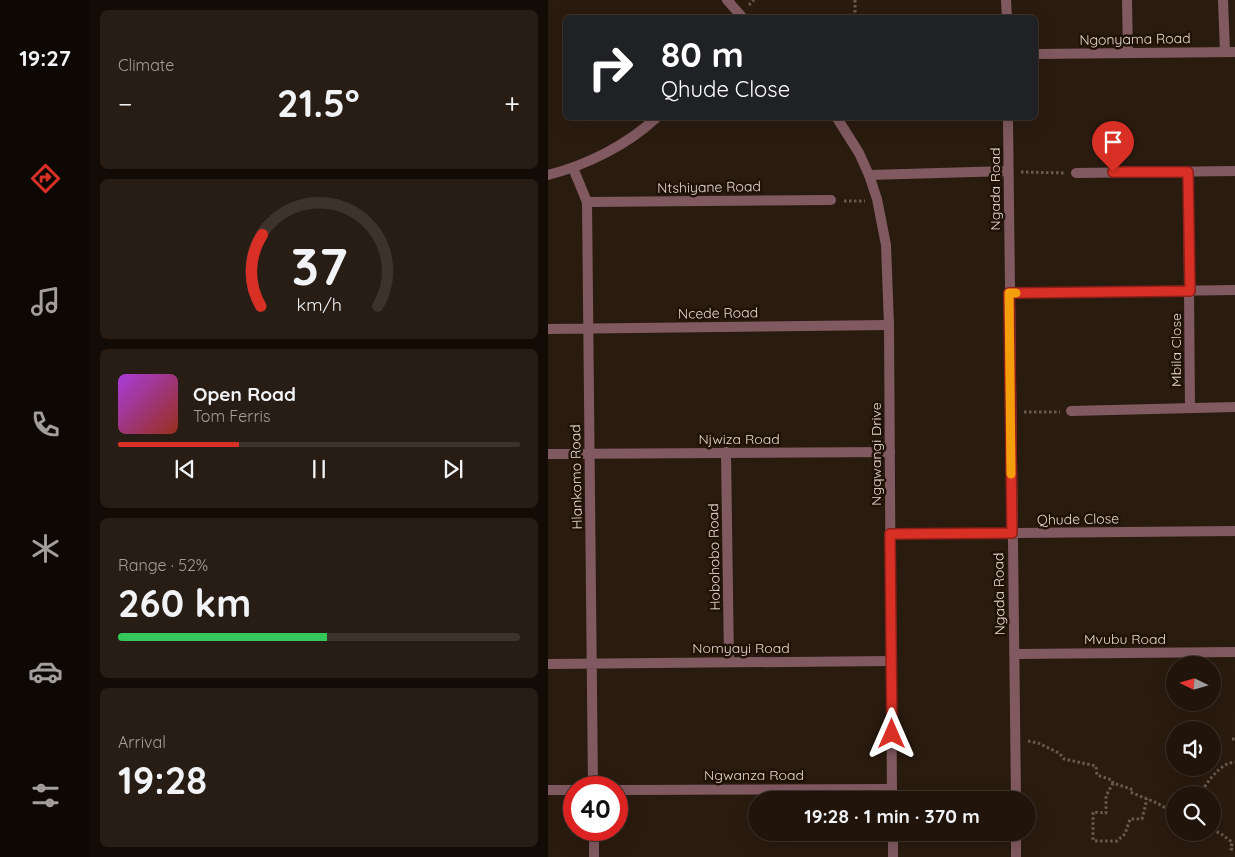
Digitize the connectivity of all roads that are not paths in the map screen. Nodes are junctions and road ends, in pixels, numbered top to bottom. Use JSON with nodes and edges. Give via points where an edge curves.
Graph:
{"nodes":[{"id":1,"x":727,"y":0,"type":"edge"},
{"id":2,"x":1006,"y":0,"type":"edge"},
{"id":3,"x":1127,"y":0,"type":"edge"},
{"id":4,"x":1223,"y":0,"type":"edge"},
{"id":5,"x":740,"y":15,"type":"edge"},
{"id":6,"x":1006,"y":15,"type":"edge"},
{"id":7,"x":1230,"y":52,"type":"edge"},
{"id":8,"x":1128,"y":53,"type":"junction"},
{"id":9,"x":1038,"y":54,"type":"edge"},
{"id":10,"x":654,"y":120,"type":"edge"},
{"id":11,"x":838,"y":120,"type":"edge"},
{"id":12,"x":1008,"y":120,"type":"edge"},
{"id":13,"x":573,"y":168,"type":"junction"},
{"id":14,"x":1008,"y":171,"type":"junction"},
{"id":15,"x":1236,"y":171,"type":"edge"},
{"id":16,"x":1188,"y":172,"type":"junction"},
{"id":17,"x":1076,"y":173,"type":"road end"},
{"id":18,"x":548,"y":175,"type":"edge"},
{"id":19,"x":869,"y":175,"type":"junction"},
{"id":20,"x":831,"y":200,"type":"road end"},
{"id":21,"x":587,"y":202,"type":"junction"},
{"id":22,"x":1236,"y":290,"type":"edge"},
{"id":23,"x":1190,"y":291,"type":"junction"},
{"id":24,"x":1009,"y":293,"type":"junction"},
{"id":25,"x":889,"y":325,"type":"junction"},
{"id":26,"x":548,"y":329,"type":"edge"},
{"id":27,"x":589,"y":329,"type":"junction"},
{"id":28,"x":1236,"y":407,"type":"edge"},
{"id":29,"x":1190,"y":408,"type":"junction"},
{"id":30,"x":1071,"y":411,"type":"road end"},
{"id":31,"x":726,"y":452,"type":"junction"},
{"id":32,"x":890,"y":452,"type":"junction"},
{"id":33,"x":548,"y":454,"type":"edge"},
{"id":34,"x":589,"y":454,"type":"junction"},
{"id":35,"x":1236,"y":531,"type":"edge"},
{"id":36,"x":1012,"y":533,"type":"junction"},
{"id":37,"x":890,"y":534,"type":"junction"},
{"id":38,"x":1236,"y":652,"type":"edge"},
{"id":39,"x":1014,"y":654,"type":"junction"},
{"id":40,"x":891,"y":661,"type":"junction"},
{"id":41,"x":729,"y":662,"type":"junction"},
{"id":42,"x":592,"y":663,"type":"junction"},
{"id":43,"x":548,"y":664,"type":"edge"},
{"id":44,"x":593,"y":776,"type":"edge"},
{"id":45,"x":892,"y":789,"type":"joint"},
{"id":46,"x":548,"y":790,"type":"edge"},
{"id":47,"x":563,"y":790,"type":"edge"},
{"id":48,"x":628,"y":790,"type":"edge"},
{"id":49,"x":1016,"y":791,"type":"edge"},
{"id":50,"x":594,"y":841,"type":"edge"},
{"id":51,"x":893,"y":841,"type":"edge"},
{"id":52,"x":1016,"y":841,"type":"edge"},
{"id":53,"x":594,"y":857,"type":"edge"},
{"id":54,"x":893,"y":857,"type":"edge"},
{"id":55,"x":1016,"y":857,"type":"edge"}],
"edges":[{"from":1,"to":5,"type":"street"},
{"from":2,"to":6,"type":"street"},
{"from":3,"to":8,"type":"street"},
{"from":4,"to":7,"type":"street"},
{"from":7,"to":8,"type":"street","name":"Ngonyama Road"},
{"from":8,"to":9,"type":"street","name":"Ngonyama Road"},
{"from":10,"to":13,"type":"street","via":[[616,146]]},
{"from":11,"to":19,"type":"street","name":"Ngqwangi Drive"},
{"from":12,"to":14,"type":"street","name":"Ngada Road"},
{"from":13,"to":18,"type":"street"},
{"from":13,"to":21,"type":"street","name":"Hlankomo Road"},
{"from":14,"to":19,"type":"street"},
{"from":14,"to":24,"type":"street","name":"Ngada Road"},
{"from":15,"to":16,"type":"street"},
{"from":16,"to":17,"type":"street"},
{"from":16,"to":23,"type":"street","name":"Mbila Close"},
{"from":19,"to":25,"type":"street","name":"Ngqwangi Drive","via":[[886,246]]},
{"from":20,"to":21,"type":"street","name":"Ntshiyane Road"},
{"from":21,"to":27,"type":"street","name":"Hlankomo Road"},
{"from":22,"to":23,"type":"street"},
{"from":23,"to":24,"type":"street"},
{"from":23,"to":29,"type":"street","name":"Mbila Close"},
{"from":24,"to":36,"type":"street","name":"Ngada Road"},
{"from":25,"to":27,"type":"street","name":"Ncede Road"},
{"from":25,"to":32,"type":"street","name":"Ngqwangi Drive"},
{"from":26,"to":27,"type":"street","name":"Ncede Road"},
{"from":27,"to":34,"type":"street","name":"Hlankomo Road"},
{"from":28,"to":29,"type":"street"},
{"from":29,"to":30,"type":"street"},
{"from":31,"to":32,"type":"street","name":"Njwiza Road"},
{"from":31,"to":34,"type":"street","name":"Njwiza Road"},
{"from":31,"to":41,"type":"street","name":"Hobohobo Road"},
{"from":32,"to":37,"type":"street","name":"Ngqwangi Drive"},
{"from":33,"to":34,"type":"street","name":"Njwiza Road"},
{"from":34,"to":42,"type":"street","name":"Hlankomo Road"},
{"from":35,"to":36,"type":"street","name":"Qhude Close"},
{"from":36,"to":37,"type":"street","name":"Qhude Close"},
{"from":36,"to":39,"type":"street","name":"Ngada Road"},
{"from":37,"to":40,"type":"street","name":"Ngqwangi Drive"},
{"from":38,"to":39,"type":"street","name":"Mvubu Road"},
{"from":39,"to":49,"type":"street","name":"Ngada Road"},
{"from":40,"to":41,"type":"street","name":"Nomyayi Road"},
{"from":40,"to":45,"type":"street","name":"Ngqwangi Drive"},
{"from":41,"to":42,"type":"street","name":"Nomyayi Road"},
{"from":42,"to":43,"type":"street","name":"Nomyayi Road"},
{"from":42,"to":44,"type":"street","name":"Hlankomo Road"},
{"from":45,"to":48,"type":"street","name":"Ngwanza Road"},
{"from":46,"to":47,"type":"street"},
{"from":50,"to":53,"type":"street"},
{"from":51,"to":54,"type":"street"},
{"from":52,"to":55,"type":"street"}]}
